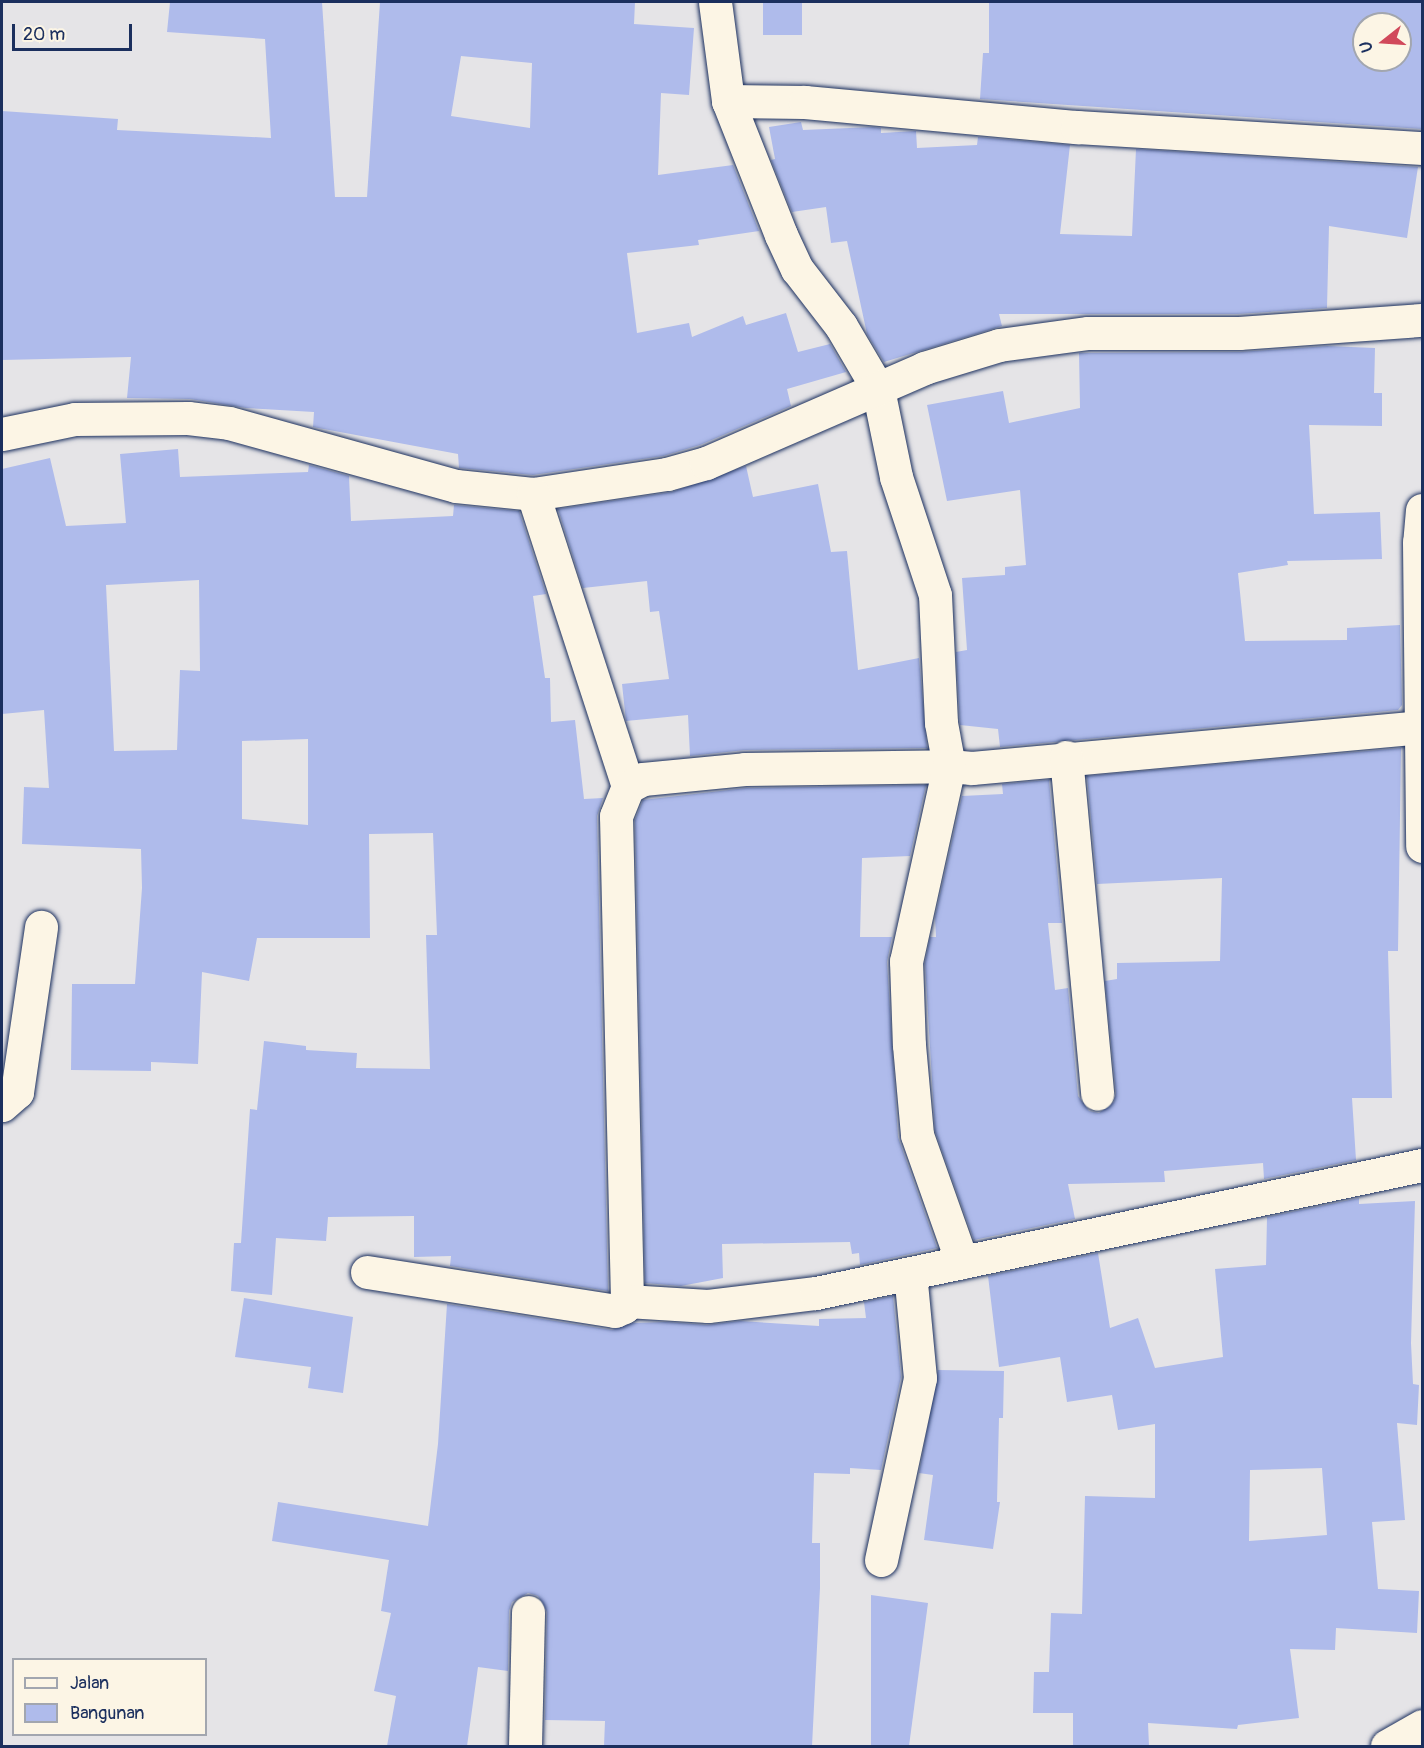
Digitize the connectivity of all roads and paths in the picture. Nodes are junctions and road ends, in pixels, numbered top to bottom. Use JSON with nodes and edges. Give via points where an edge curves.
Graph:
{"nodes":[{"id":1,"x":716,"y":2,"type":"edge"},
{"id":2,"x":728,"y":101,"type":"junction"},
{"id":3,"x":1422,"y":148,"type":"edge"},
{"id":4,"x":1422,"y":320,"type":"edge"},
{"id":5,"x":878,"y":389,"type":"junction"},
{"id":6,"x":2,"y":435,"type":"edge"},
{"id":7,"x":533,"y":494,"type":"junction"},
{"id":8,"x":1422,"y":510,"type":"edge"},
{"id":9,"x":1421,"y":727,"type":"edge"},
{"id":10,"x":1066,"y":757,"type":"junction"},
{"id":11,"x":949,"y":766,"type":"junction"},
{"id":12,"x":628,"y":788,"type":"junction"},
{"id":13,"x":1422,"y":846,"type":"edge"},
{"id":14,"x":41,"y":927,"type":"dead end"},
{"id":15,"x":1097,"y":1094,"type":"dead end"},
{"id":16,"x":2,"y":1105,"type":"edge"},
{"id":17,"x":1422,"y":1165,"type":"edge"},
{"id":18,"x":962,"y":1262,"type":"junction"},
{"id":19,"x":367,"y":1272,"type":"dead end"},
{"id":20,"x":910,"y":1273,"type":"junction"},
{"id":21,"x":627,"y":1301,"type":"junction"},
{"id":22,"x":880,"y":1560,"type":"dead end"},
{"id":23,"x":528,"y":1611,"type":"dead end"},
{"id":24,"x":1422,"y":1726,"type":"edge"},
{"id":25,"x":525,"y":1746,"type":"edge"},
{"id":26,"x":1387,"y":1746,"type":"edge"}],
"edges":[{"from":1,"to":2,"type":"street"},
{"from":2,"to":3,"type":"street","via":[[814,102],[1077,127]]},
{"from":2,"to":5,"type":"street","via":[[797,269],[841,326]]},
{"from":4,"to":5,"type":"street","via":[[1239,333],[1088,333],[999,345],[924,368]]},
{"from":5,"to":7,"type":"street","via":[[686,469]]},
{"from":5,"to":11,"type":"street","via":[[896,477],[935,595],[941,723]]},
{"from":6,"to":7,"type":"street","via":[[75,419],[188,418],[229,423],[456,486]]},
{"from":7,"to":12,"type":"street"},
{"from":8,"to":9,"type":"street"},
{"from":9,"to":10,"type":"street"},
{"from":9,"to":13,"type":"street"},
{"from":10,"to":11,"type":"street","via":[[972,768]]},
{"from":10,"to":15,"type":"street"},
{"from":11,"to":12,"type":"street","via":[[745,770],[643,779]]},
{"from":11,"to":18,"type":"street","via":[[906,961],[917,1135]]},
{"from":12,"to":21,"type":"street","via":[[616,816]]},
{"from":14,"to":16,"type":"street","via":[[17,1092]]},
{"from":17,"to":18,"type":"street"},
{"from":18,"to":20,"type":"street"},
{"from":19,"to":21,"type":"street","via":[[615,1311]]},
{"from":20,"to":21,"type":"street","via":[[816,1293],[708,1306]]},
{"from":20,"to":22,"type":"street","via":[[920,1378]]},
{"from":23,"to":25,"type":"street"},
{"from":24,"to":26,"type":"street"}]}
